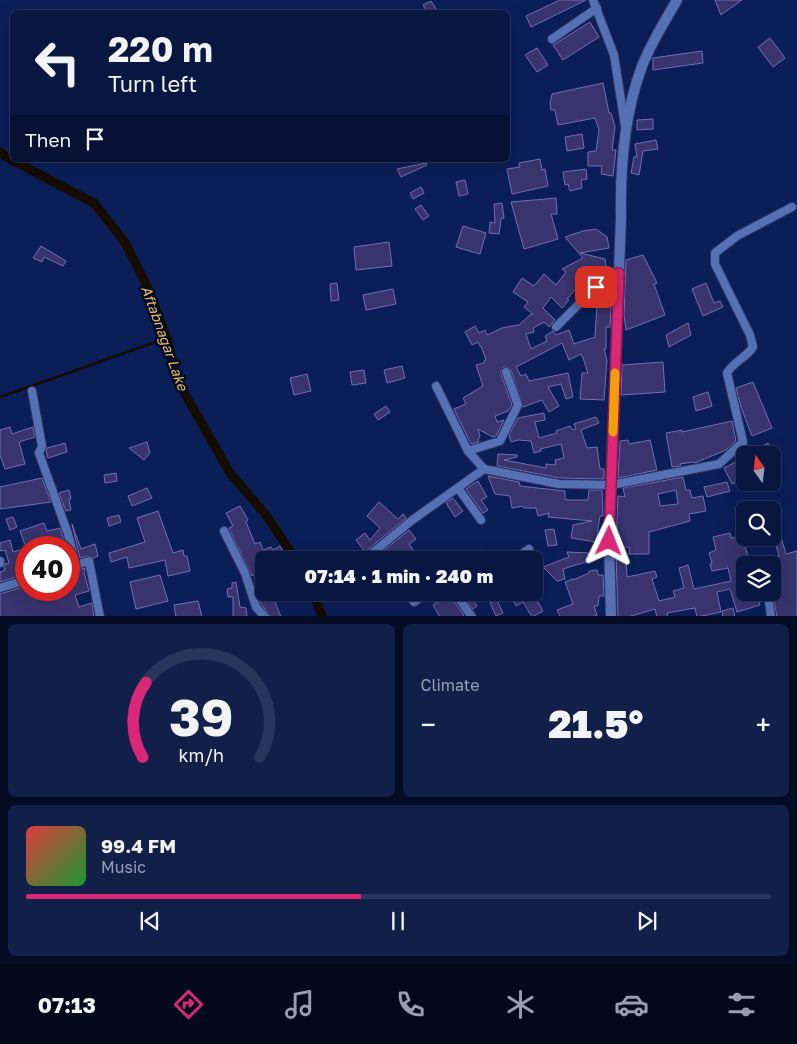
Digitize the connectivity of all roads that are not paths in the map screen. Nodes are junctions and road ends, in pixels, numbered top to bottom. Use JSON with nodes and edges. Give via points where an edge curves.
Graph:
{"nodes":[{"id":1,"x":593,"y":0,"type":"edge"},
{"id":2,"x":677,"y":0,"type":"edge"},
{"id":3,"x":597,"y":8,"type":"junction"},
{"id":4,"x":552,"y":39,"type":"dead end"},
{"id":5,"x":625,"y":128,"type":"junction"},
{"id":6,"x":792,"y":207,"type":"dead end"},
{"id":7,"x":619,"y":273,"type":"junction"},
{"id":8,"x":556,"y":327,"type":"dead end"},
{"id":9,"x":506,"y":372,"type":"dead end"},
{"id":10,"x":436,"y":386,"type":"dead end"},
{"id":11,"x":32,"y":391,"type":"dead end"},
{"id":12,"x":468,"y":451,"type":"junction"},
{"id":13,"x":484,"y":469,"type":"junction"},
{"id":14,"x":611,"y":485,"type":"junction"},
{"id":15,"x":458,"y":488,"type":"junction"},
{"id":16,"x":481,"y":520,"type":"dead end"},
{"id":17,"x":224,"y":531,"type":"dead end"},
{"id":18,"x":68,"y":536,"type":"edge"},
{"id":19,"x":529,"y":549,"type":"dead end"},
{"id":20,"x":376,"y":551,"type":"edge"},
{"id":21,"x":526,"y":551,"type":"edge"},
{"id":22,"x":80,"y":564,"type":"edge"},
{"id":23,"x":15,"y":583,"type":"edge"},
{"id":24,"x":0,"y":588,"type":"edge"},
{"id":25,"x":462,"y":601,"type":"edge"},
{"id":26,"x":769,"y":601,"type":"edge"},
{"id":27,"x":100,"y":616,"type":"edge"},
{"id":28,"x":265,"y":616,"type":"edge"},
{"id":29,"x":472,"y":616,"type":"edge"},
{"id":30,"x":611,"y":616,"type":"edge"},
{"id":31,"x":771,"y":616,"type":"edge"}],
"edges":[{"from":1,"to":3,"type":"street"},
{"from":2,"to":5,"type":"street","via":[[641,68]]},
{"from":3,"to":4,"type":"street"},
{"from":3,"to":5,"type":"street","via":[[614,55]]},
{"from":5,"to":7,"type":"street","via":[[620,188]]},
{"from":6,"to":14,"type":"street","via":[[737,236],[715,253],[715,264],[753,347],[727,373],[743,442],[720,464]]},
{"from":7,"to":8,"type":"street","via":[[596,287]]},
{"from":7,"to":14,"type":"street"},
{"from":9,"to":12,"type":"street","via":[[518,405],[500,441]]},
{"from":10,"to":12,"type":"street"},
{"from":11,"to":18,"type":"street","via":[[42,446],[39,453]]},
{"from":12,"to":13,"type":"street"},
{"from":13,"to":14,"type":"street","via":[[559,484]]},
{"from":13,"to":15,"type":"street"},
{"from":14,"to":30,"type":"street"},
{"from":15,"to":16,"type":"street"},
{"from":15,"to":20,"type":"street"},
{"from":17,"to":28,"type":"street","via":[[245,573],[256,607]]},
{"from":19,"to":21,"type":"street"},
{"from":22,"to":27,"type":"street","via":[[90,561]]},
{"from":23,"to":24,"type":"street"},
{"from":25,"to":29,"type":"street"},
{"from":26,"to":31,"type":"street"}]}
